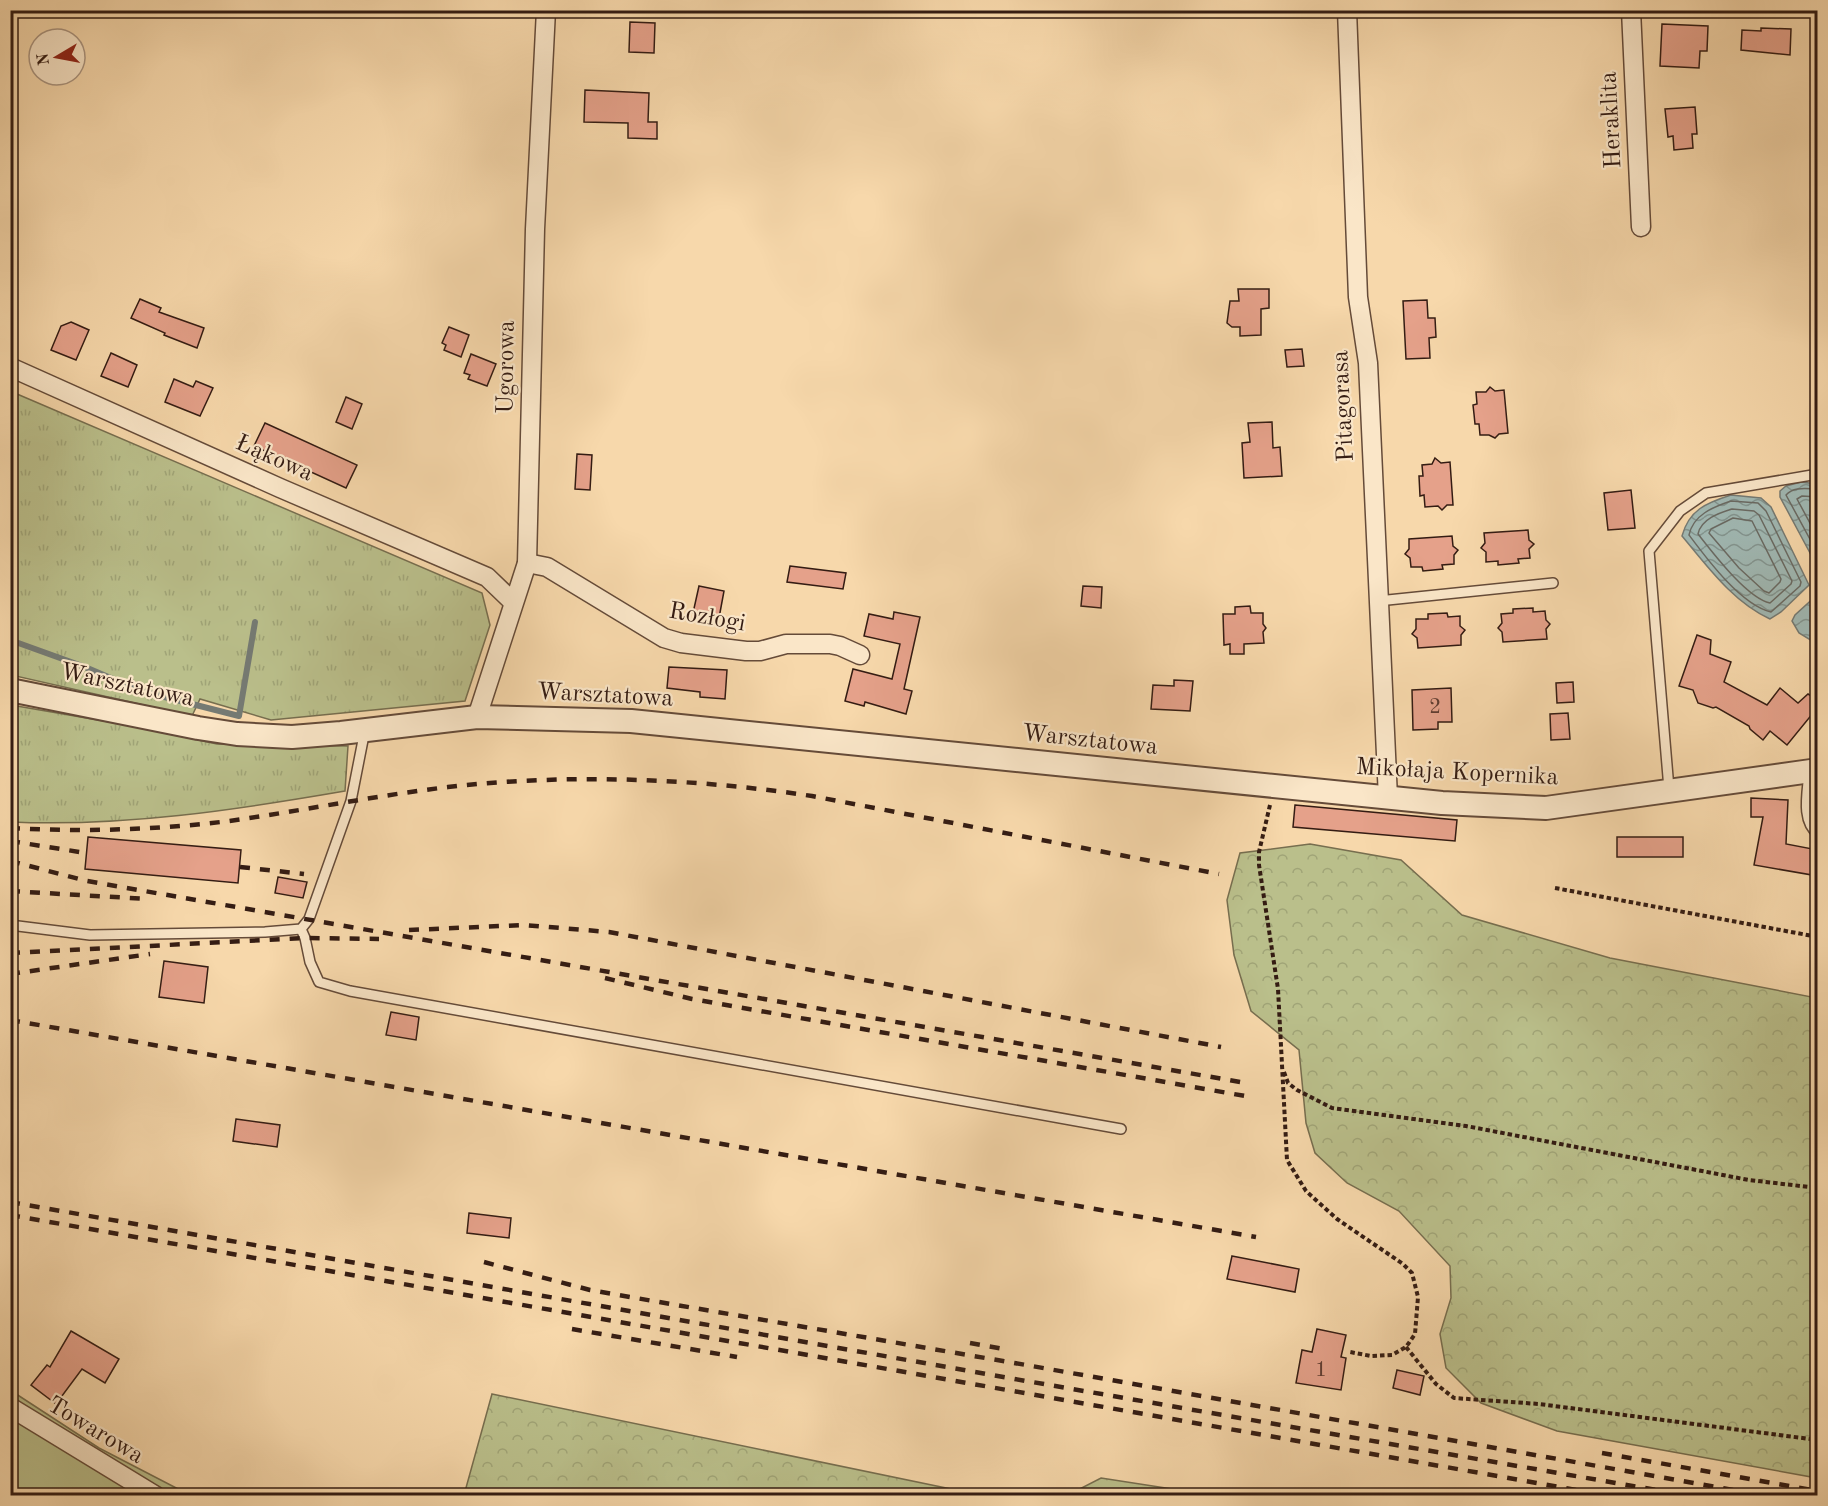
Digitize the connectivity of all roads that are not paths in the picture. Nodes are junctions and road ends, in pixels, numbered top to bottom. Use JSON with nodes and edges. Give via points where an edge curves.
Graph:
{"nodes":[{"id":1,"x":546,"y":10,"type":"edge"},
{"id":2,"x":1347,"y":10,"type":"edge"},
{"id":3,"x":1631,"y":10,"type":"edge"},
{"id":4,"x":1641,"y":227,"type":"dead end"},
{"id":5,"x":10,"y":368,"type":"edge"},
{"id":6,"x":1818,"y":474,"type":"edge"},
{"id":7,"x":527,"y":563,"type":"junction"},
{"id":8,"x":1553,"y":583,"type":"dead end"},
{"id":9,"x":1378,"y":601,"type":"junction"},
{"id":10,"x":513,"y":602,"type":"junction"},
{"id":11,"x":860,"y":655,"type":"dead end"},
{"id":12,"x":10,"y":690,"type":"edge"},
{"id":13,"x":477,"y":717,"type":"junction"},
{"id":14,"x":365,"y":730,"type":"junction"},
{"id":15,"x":1813,"y":771,"type":"edge"},
{"id":16,"x":1200,"y":779,"type":"joint"},
{"id":17,"x":1670,"y":792,"type":"junction"},
{"id":18,"x":1388,"y":798,"type":"junction"},
{"id":19,"x":1818,"y":834,"type":"edge"},
{"id":20,"x":10,"y":925,"type":"edge"},
{"id":21,"x":301,"y":929,"type":"junction"},
{"id":22,"x":1121,"y":1128,"type":"dead end"},
{"id":23,"x":10,"y":1407,"type":"edge"},
{"id":24,"x":156,"y":1496,"type":"edge"}],
"edges":[{"from":1,"to":7,"type":"street","name":"Ugorowa","via":[[535,229]]},
{"from":2,"to":9,"type":"street","name":"Pitagorasa","via":[[1358,297],[1368,363]]},
{"from":3,"to":4,"type":"street","name":"Heraklita"},
{"from":5,"to":10,"type":"street","name":"Łąkowa","via":[[487,577]]},
{"from":6,"to":17,"type":"lane","via":[[1707,493],[1680,510],[1649,551]]},
{"from":7,"to":10,"type":"street","name":"Ugorowa"},
{"from":7,"to":11,"type":"street","name":"Rozłogi","via":[[548,567],[664,638],[681,643],[746,651],[786,644],[830,644]]},
{"from":8,"to":9,"type":"lane"},
{"from":9,"to":18,"type":"street","name":"Pitagorasa"},
{"from":10,"to":13,"type":"street","name":"Ugorowa"},
{"from":12,"to":14,"type":"street","name":"Warsztatowa","via":[[237,734],[292,737]]},
{"from":13,"to":14,"type":"street","name":"Warsztatowa"},
{"from":13,"to":16,"type":"street","name":"Warsztatowa","via":[[631,721]]},
{"from":14,"to":21,"type":"lane","via":[[351,801],[309,919]]},
{"from":15,"to":17,"type":"street","name":"Mikołaja Kopernika"},
{"from":15,"to":19,"type":"lane","via":[[1807,814],[1810,828]]},
{"from":16,"to":18,"type":"street","name":"Mikołaja Kopernika"},
{"from":17,"to":18,"type":"street","name":"Mikołaja Kopernika","via":[[1546,808]]},
{"from":20,"to":21,"type":"lane","via":[[90,934]]},
{"from":21,"to":22,"type":"lane","via":[[319,982],[350,991]]},
{"from":23,"to":24,"type":"street","name":"Towarowa"}]}
